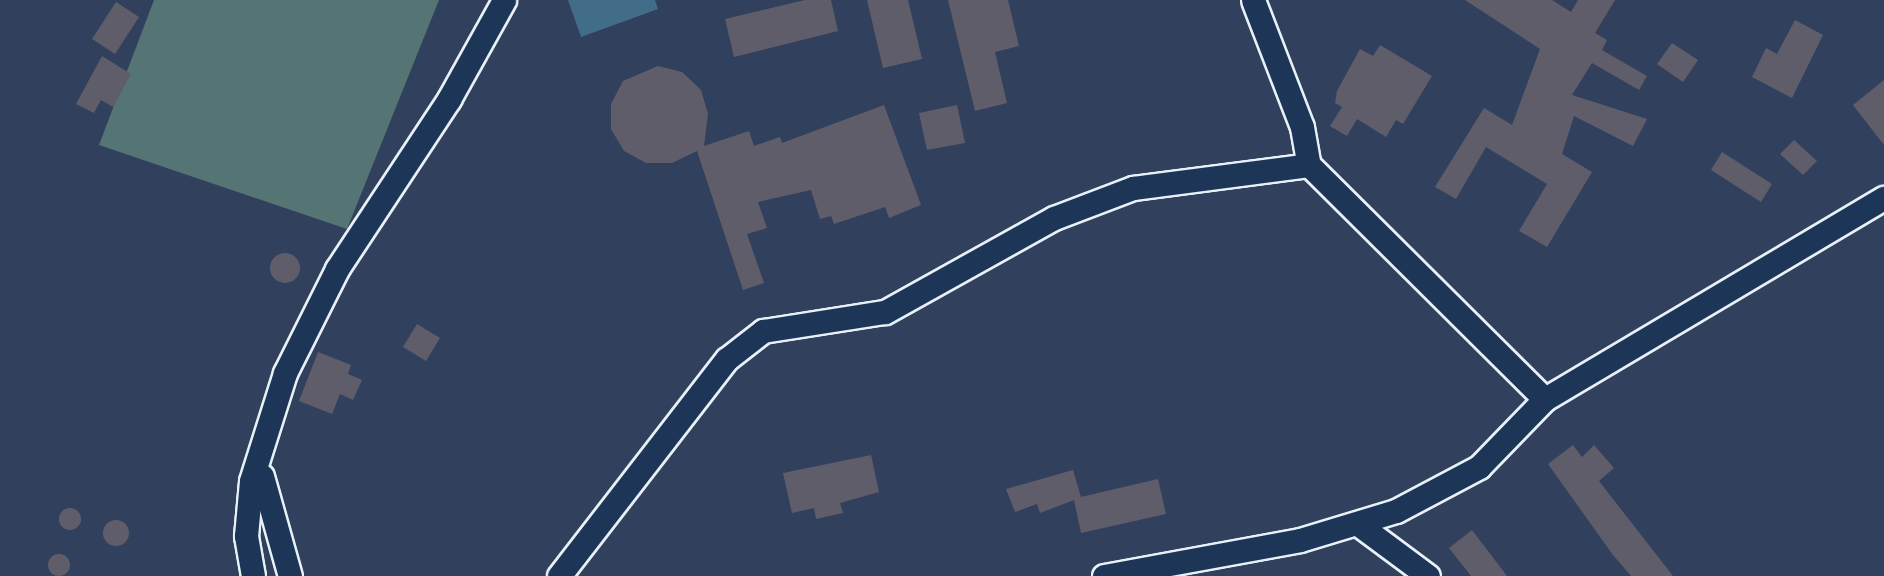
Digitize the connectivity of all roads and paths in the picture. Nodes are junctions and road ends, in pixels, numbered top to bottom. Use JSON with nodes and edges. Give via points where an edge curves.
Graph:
{"nodes":[{"id":1,"x":504,"y":0,"type":"edge"},
{"id":2,"x":1253,"y":0,"type":"edge"},
{"id":3,"x":1309,"y":165,"type":"junction"},
{"id":4,"x":1884,"y":198,"type":"edge"},
{"id":5,"x":1545,"y":400,"type":"junction"},
{"id":6,"x":259,"y":452,"type":"junction"},
{"id":7,"x":1358,"y":524,"type":"junction"},
{"id":8,"x":253,"y":576,"type":"edge"},
{"id":9,"x":290,"y":576,"type":"edge"},
{"id":10,"x":559,"y":576,"type":"edge"},
{"id":11,"x":1104,"y":576,"type":"edge"},
{"id":12,"x":1428,"y":576,"type":"edge"}],
"edges":[{"from":1,"to":6,"type":"street","via":[[449,99],[337,269],[285,373]]},
{"from":2,"to":3,"type":"street","via":[[1302,127]]},
{"from":3,"to":5,"type":"street"},
{"from":3,"to":10,"type":"street","via":[[1133,188],[1054,218],[885,312],[763,331],[727,359]]},
{"from":4,"to":5,"type":"street"},
{"from":5,"to":7,"type":"street","via":[[1479,467]]},
{"from":6,"to":8,"type":"street","via":[[246,536]]},
{"from":6,"to":9,"type":"street","via":[[269,521]]},
{"from":7,"to":11,"type":"street","via":[[1300,541]]},
{"from":7,"to":12,"type":"street"}]}
